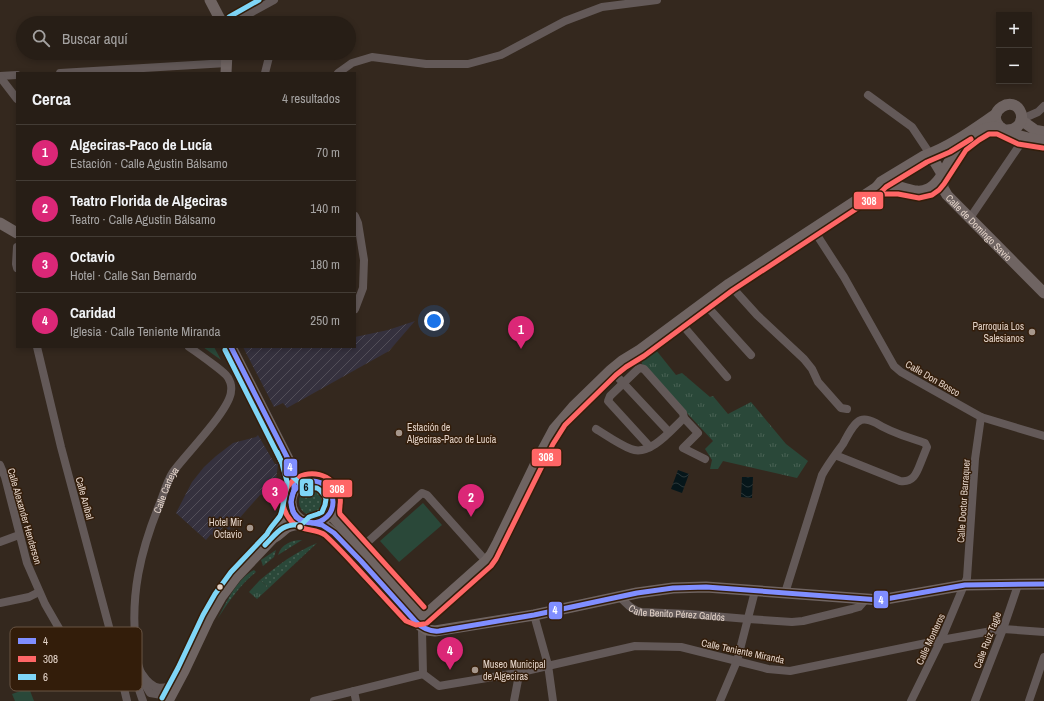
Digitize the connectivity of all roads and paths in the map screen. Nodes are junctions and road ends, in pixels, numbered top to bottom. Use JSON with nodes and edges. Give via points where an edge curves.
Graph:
{"nodes":[{"id":1,"x":210,"y":0,"type":"edge"},
{"id":2,"x":274,"y":0,"type":"edge"},
{"id":3,"x":657,"y":0,"type":"edge"},
{"id":4,"x":218,"y":16,"type":"edge"},
{"id":5,"x":245,"y":16,"type":"edge"},
{"id":6,"x":268,"y":60,"type":"edge"},
{"id":7,"x":227,"y":63,"type":"edge"},
{"id":8,"x":77,"y":72,"type":"edge"},
{"id":9,"x":265,"y":72,"type":"edge"},
{"id":10,"x":339,"y":72,"type":"edge"},
{"id":11,"x":16,"y":75,"type":"edge"},
{"id":12,"x":0,"y":77,"type":"edge"},
{"id":13,"x":868,"y":95,"type":"dead end"},
{"id":14,"x":16,"y":98,"type":"edge"},
{"id":15,"x":1044,"y":106,"type":"edge"},
{"id":16,"x":996,"y":114,"type":"junction"},
{"id":17,"x":1021,"y":119,"type":"junction"},
{"id":18,"x":1003,"y":129,"type":"junction"},
{"id":19,"x":1044,"y":132,"type":"edge"},
{"id":20,"x":1044,"y":141,"type":"edge"},
{"id":21,"x":1019,"y":146,"type":"dead end"},
{"id":22,"x":930,"y":154,"type":"junction"},
{"id":23,"x":896,"y":173,"type":"junction"},
{"id":24,"x":942,"y":174,"type":"junction"},
{"id":25,"x":877,"y":187,"type":"junction"},
{"id":26,"x":907,"y":189,"type":"junction"},
{"id":27,"x":970,"y":218,"type":"junction"},
{"id":28,"x":356,"y":219,"type":"edge"},
{"id":29,"x":0,"y":223,"type":"edge"},
{"id":30,"x":813,"y":229,"type":"junction"},
{"id":31,"x":16,"y":232,"type":"edge"},
{"id":32,"x":729,"y":284,"type":"junction"},
{"id":33,"x":1044,"y":293,"type":"edge"},
{"id":34,"x":704,"y":303,"type":"junction"},
{"id":35,"x":356,"y":307,"type":"edge"},
{"id":36,"x":679,"y":321,"type":"junction"},
{"id":37,"x":37,"y":348,"type":"edge"},
{"id":38,"x":191,"y":348,"type":"edge"},
{"id":39,"x":232,"y":348,"type":"edge"},
{"id":40,"x":751,"y":355,"type":"dead end"},
{"id":41,"x":611,"y":370,"type":"junction"},
{"id":42,"x":727,"y":377,"type":"dead end"},
{"id":43,"x":623,"y":383,"type":"junction"},
{"id":44,"x":847,"y":409,"type":"dead end"},
{"id":45,"x":981,"y":417,"type":"junction"},
{"id":46,"x":684,"y":418,"type":"junction"},
{"id":47,"x":596,"y":429,"type":"dead end"},
{"id":48,"x":669,"y":432,"type":"junction"},
{"id":49,"x":1044,"y":436,"type":"edge"},
{"id":50,"x":650,"y":447,"type":"junction"},
{"id":51,"x":834,"y":455,"type":"junction"},
{"id":52,"x":705,"y":459,"type":"dead end"},
{"id":53,"x":289,"y":461,"type":"junction"},
{"id":54,"x":0,"y":465,"type":"edge"},
{"id":55,"x":308,"y":481,"type":"junction"},
{"id":56,"x":294,"y":490,"type":"junction"},
{"id":57,"x":291,"y":505,"type":"junction"},
{"id":58,"x":331,"y":511,"type":"junction"},
{"id":59,"x":312,"y":523,"type":"junction"},
{"id":60,"x":19,"y":536,"type":"junction"},
{"id":61,"x":273,"y":538,"type":"junction"},
{"id":62,"x":0,"y":542,"type":"edge"},
{"id":63,"x":361,"y":548,"type":"junction"},
{"id":64,"x":486,"y":561,"type":"junction"},
{"id":65,"x":1044,"y":584,"type":"edge"},
{"id":66,"x":965,"y":585,"type":"junction"},
{"id":67,"x":1018,"y":585,"type":"junction"},
{"id":68,"x":755,"y":591,"type":"junction"},
{"id":69,"x":40,"y":592,"type":"junction"},
{"id":70,"x":785,"y":593,"type":"junction"},
{"id":71,"x":620,"y":597,"type":"junction"},
{"id":72,"x":866,"y":599,"type":"junction"},
{"id":73,"x":0,"y":603,"type":"edge"},
{"id":74,"x":534,"y":615,"type":"junction"},
{"id":75,"x":418,"y":619,"type":"junction"},
{"id":76,"x":748,"y":619,"type":"junction"},
{"id":77,"x":58,"y":627,"type":"edge"},
{"id":78,"x":108,"y":627,"type":"edge"},
{"id":79,"x":134,"y":627,"type":"edge"},
{"id":80,"x":1003,"y":629,"type":"junction"},
{"id":81,"x":1044,"y":632,"type":"edge"},
{"id":82,"x":941,"y":640,"type":"junction"},
{"id":83,"x":1044,"y":657,"type":"edge"},
{"id":84,"x":737,"y":661,"type":"junction"},
{"id":85,"x":548,"y":665,"type":"junction"},
{"id":86,"x":142,"y":673,"type":"edge"},
{"id":87,"x":517,"y":673,"type":"junction"},
{"id":88,"x":423,"y":674,"type":"junction"},
{"id":89,"x":142,"y":677,"type":"edge"},
{"id":90,"x":180,"y":678,"type":"junction"},
{"id":91,"x":124,"y":691,"type":"edge"},
{"id":92,"x":140,"y":691,"type":"edge"},
{"id":93,"x":354,"y":691,"type":"junction"},
{"id":94,"x":150,"y":693,"type":"junction"},
{"id":95,"x":170,"y":696,"type":"edge"},
{"id":96,"x":127,"y":701,"type":"edge"},
{"id":97,"x":143,"y":701,"type":"edge"},
{"id":98,"x":156,"y":701,"type":"edge"},
{"id":99,"x":314,"y":701,"type":"edge"},
{"id":100,"x":356,"y":701,"type":"edge"},
{"id":101,"x":514,"y":701,"type":"edge"},
{"id":102,"x":552,"y":701,"type":"edge"},
{"id":103,"x":720,"y":701,"type":"edge"},
{"id":104,"x":911,"y":701,"type":"edge"},
{"id":105,"x":975,"y":701,"type":"edge"},
{"id":106,"x":1029,"y":701,"type":"edge"}],
"edges":[{"from":1,"to":4,"type":"main road"},
{"from":2,"to":5,"type":"street"},
{"from":3,"to":10,"type":"street","via":[[602,7],[565,21],[501,55],[468,64],[426,64],[372,57],[352,63]]},
{"from":6,"to":9,"type":"street"},
{"from":7,"to":8,"type":"street"},
{"from":11,"to":12,"type":"street"},
{"from":12,"to":14,"type":"street"},
{"from":13,"to":22,"type":"street","via":[[912,128]]},
{"from":15,"to":17,"type":"street","via":[[1038,112]]},
{"from":16,"to":17,"type":"main road","via":[[999,108],[1007,104],[1012,105],[1019,110]]},
{"from":16,"to":18,"type":"main road","via":[[996,121]]},
{"from":16,"to":22,"type":"main road"},
{"from":17,"to":18,"type":"main road","via":[[1018,127]]},
{"from":17,"to":19,"type":"main road","via":[[1035,130]]},
{"from":18,"to":20,"type":"main road","via":[[1024,138]]},
{"from":18,"to":24,"type":"main road","via":[[988,127],[965,141],[952,156]]},
{"from":21,"to":27,"type":"street"},
{"from":22,"to":23,"type":"main road"},
{"from":22,"to":24,"type":"main road","name":"Calle de Domingo Savio"},
{"from":23,"to":25,"type":"main road"},
{"from":23,"to":26,"type":"main road","via":[[900,185]]},
{"from":24,"to":26,"type":"main road","via":[[930,188],[921,191]]},
{"from":24,"to":27,"type":"main road","name":"Calle de Domingo Savio","via":[[943,188],[947,195]]},
{"from":25,"to":26,"type":"main road"},
{"from":25,"to":30,"type":"main road"},
{"from":27,"to":33,"type":"main road","name":"Calle de Domingo Savio"},
{"from":28,"to":35,"type":"street","via":[[364,260],[362,288]]},
{"from":29,"to":31,"type":"main road"},
{"from":30,"to":32,"type":"main road"},
{"from":30,"to":45,"type":"street","name":"Calle Don Bosco","via":[[844,277],[894,366]]},
{"from":32,"to":34,"type":"main road"},
{"from":32,"to":44,"type":"street","via":[[804,360],[818,382],[841,408]]},
{"from":34,"to":36,"type":"main road"},
{"from":34,"to":40,"type":"street"},
{"from":36,"to":41,"type":"main road"},
{"from":36,"to":42,"type":"street"},
{"from":37,"to":78,"type":"street","name":"Calle Aníbal"},
{"from":38,"to":79,"type":"street","name":"Calle Carteya","via":[[225,374],[230,384],[231,397],[172,473],[150,527],[142,555],[136,585]]},
{"from":39,"to":53,"type":"main road"},
{"from":41,"to":43,"type":"street"},
{"from":41,"to":64,"type":"main road","via":[[554,429]]},
{"from":43,"to":46,"type":"street","via":[[639,368],[643,368],[683,412]]},
{"from":43,"to":48,"type":"street"},
{"from":43,"to":50,"type":"street","via":[[609,397],[609,402]]},
{"from":45,"to":49,"type":"street","name":"Calle Don Bosco"},
{"from":45,"to":66,"type":"street","name":"Calle Doctor Barraquer","via":[[975,459],[968,578]]},
{"from":46,"to":48,"type":"street"},
{"from":46,"to":52,"type":"street","via":[[698,434],[684,448]]},
{"from":47,"to":50,"type":"street","via":[[632,450]]},
{"from":48,"to":50,"type":"street"},
{"from":51,"to":51,"type":"street","via":[[904,482],[914,477],[927,447],[925,443],[862,419]]},
{"from":51,"to":70,"type":"street","via":[[822,476]]},
{"from":53,"to":55,"type":"main road"},
{"from":53,"to":56,"type":"main road"},
{"from":54,"to":60,"type":"street","name":"Calle Alexander Henderson"},
{"from":55,"to":56,"type":"main road"},
{"from":55,"to":58,"type":"main road","via":[[321,482],[330,490],[334,501]]},
{"from":56,"to":57,"type":"main road","via":[[290,499]]},
{"from":57,"to":59,"type":"main road","via":[[296,517]]},
{"from":57,"to":61,"type":"main road","via":[[282,526]]},
{"from":58,"to":59,"type":"main road","via":[[326,518]]},
{"from":58,"to":63,"type":"main road","via":[[334,518]]},
{"from":59,"to":61,"type":"main road","via":[[290,526]]},
{"from":59,"to":75,"type":"main road","via":[[325,526],[337,536]]},
{"from":60,"to":62,"type":"street"},
{"from":60,"to":69,"type":"street","name":"Calle Alexander Henderson"},
{"from":61,"to":90,"type":"main road","via":[[221,597]]},
{"from":63,"to":64,"type":"street","via":[[422,493],[427,495]]},
{"from":63,"to":75,"type":"main road"},
{"from":64,"to":75,"type":"main road"},
{"from":65,"to":67,"type":"main road"},
{"from":66,"to":67,"type":"main road"},
{"from":66,"to":72,"type":"main road","via":[[880,600]]},
{"from":66,"to":82,"type":"street","name":"Calle Monteros"},
{"from":67,"to":80,"type":"street","name":"Calle Ruiz Tagle"},
{"from":68,"to":70,"type":"main road"},
{"from":68,"to":71,"type":"main road","via":[[706,587],[673,588]]},
{"from":68,"to":76,"type":"street"},
{"from":69,"to":73,"type":"street"},
{"from":69,"to":77,"type":"street","name":"Calle Alexander Henderson"},
{"from":70,"to":72,"type":"main road"},
{"from":71,"to":74,"type":"main road","name":"Calle Benito Pérez Galdós"},
{"from":71,"to":76,"type":"street","name":"Calle Benito Pérez Galdós","via":[[630,607],[641,612]]},
{"from":72,"to":76,"type":"street","name":"Calle Benito Pérez Galdós","via":[[859,607],[803,621]]},
{"from":74,"to":75,"type":"main road","name":"Calle Benito Pérez Galdós","via":[[443,630]]},
{"from":74,"to":85,"type":"street"},
{"from":75,"to":88,"type":"street","via":[[422,630]]},
{"from":76,"to":84,"type":"street"},
{"from":80,"to":81,"type":"street","name":"Calle Teniente Miranda"},
{"from":80,"to":82,"type":"street","name":"Calle Teniente Miranda"},
{"from":80,"to":105,"type":"street","name":"Calle Ruiz Tagle"},
{"from":82,"to":84,"type":"street","name":"Calle Teniente Miranda","via":[[790,671],[768,669]]},
{"from":82,"to":104,"type":"street","name":"Calle Monteros"},
{"from":83,"to":106,"type":"street"},
{"from":84,"to":85,"type":"street","name":"Calle Teniente Miranda","via":[[681,647],[635,646]]},
{"from":84,"to":103,"type":"street"},
{"from":85,"to":87,"type":"street","name":"Calle Teniente Miranda"},
{"from":85,"to":102,"type":"street"},
{"from":86,"to":90,"type":"street","via":[[156,688],[169,686]]},
{"from":87,"to":88,"type":"street","name":"Calle Teniente Miranda","via":[[439,686]]},
{"from":87,"to":101,"type":"street"},
{"from":88,"to":93,"type":"street"},
{"from":89,"to":94,"type":"street","name":"Calle Carteya"},
{"from":90,"to":95,"type":"main road"},
{"from":91,"to":96,"type":"street","name":"Calle Aníbal"},
{"from":92,"to":97,"type":"street","name":"Calle Carteya"},
{"from":93,"to":99,"type":"street"},
{"from":93,"to":100,"type":"street"},
{"from":94,"to":95,"type":"street"},
{"from":94,"to":98,"type":"street","name":"Calle Carteya"}]}
